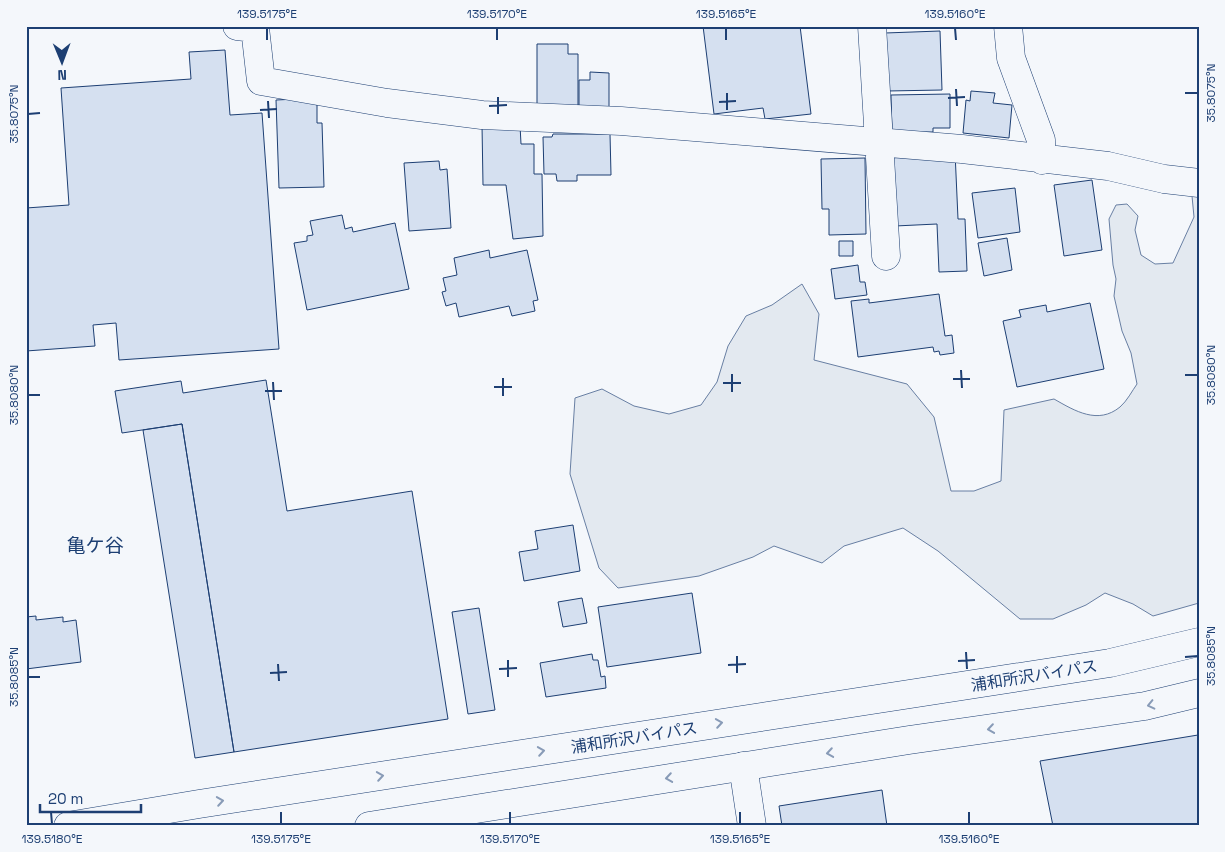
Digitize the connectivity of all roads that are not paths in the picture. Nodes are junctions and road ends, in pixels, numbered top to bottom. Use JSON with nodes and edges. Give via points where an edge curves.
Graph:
{"nodes":[{"id":1,"x":237,"y":26,"type":"edge"},
{"id":2,"x":872,"y":26,"type":"edge"},
{"id":3,"x":1008,"y":26,"type":"edge"},
{"id":4,"x":879,"y":142,"type":"junction"},
{"id":5,"x":1042,"y":160,"type":"junction"},
{"id":6,"x":1199,"y":183,"type":"edge"},
{"id":7,"x":886,"y":256,"type":"dead end"},
{"id":8,"x":1199,"y":642,"type":"edge"},
{"id":9,"x":1199,"y":693,"type":"edge"},
{"id":10,"x":742,"y":766,"type":"junction"},
{"id":11,"x":68,"y":826,"type":"edge"},
{"id":12,"x":369,"y":826,"type":"edge"},
{"id":13,"x":752,"y":826,"type":"edge"}],
"edges":[{"from":1,"to":4,"type":"main road","via":[[255,28],[261,81],[387,103],[482,115],[621,121]]},
{"from":2,"to":4,"type":"main road"},
{"from":3,"to":5,"type":"main road","via":[[1011,58],[1041,140]]},
{"from":4,"to":5,"type":"main road"},
{"from":4,"to":7,"type":"main road"},
{"from":5,"to":6,"type":"main road","via":[[1108,166]]},
{"from":11,"to":8,"type":"main road","name":"浦和所沢バイパス","one_way":true,"via":[[1100,665]]},
{"from":9,"to":10,"type":"main road","one_way":true,"via":[[1145,706]]},
{"from":10,"to":12,"type":"main road","one_way":true},
{"from":10,"to":13,"type":"main road"}]}
